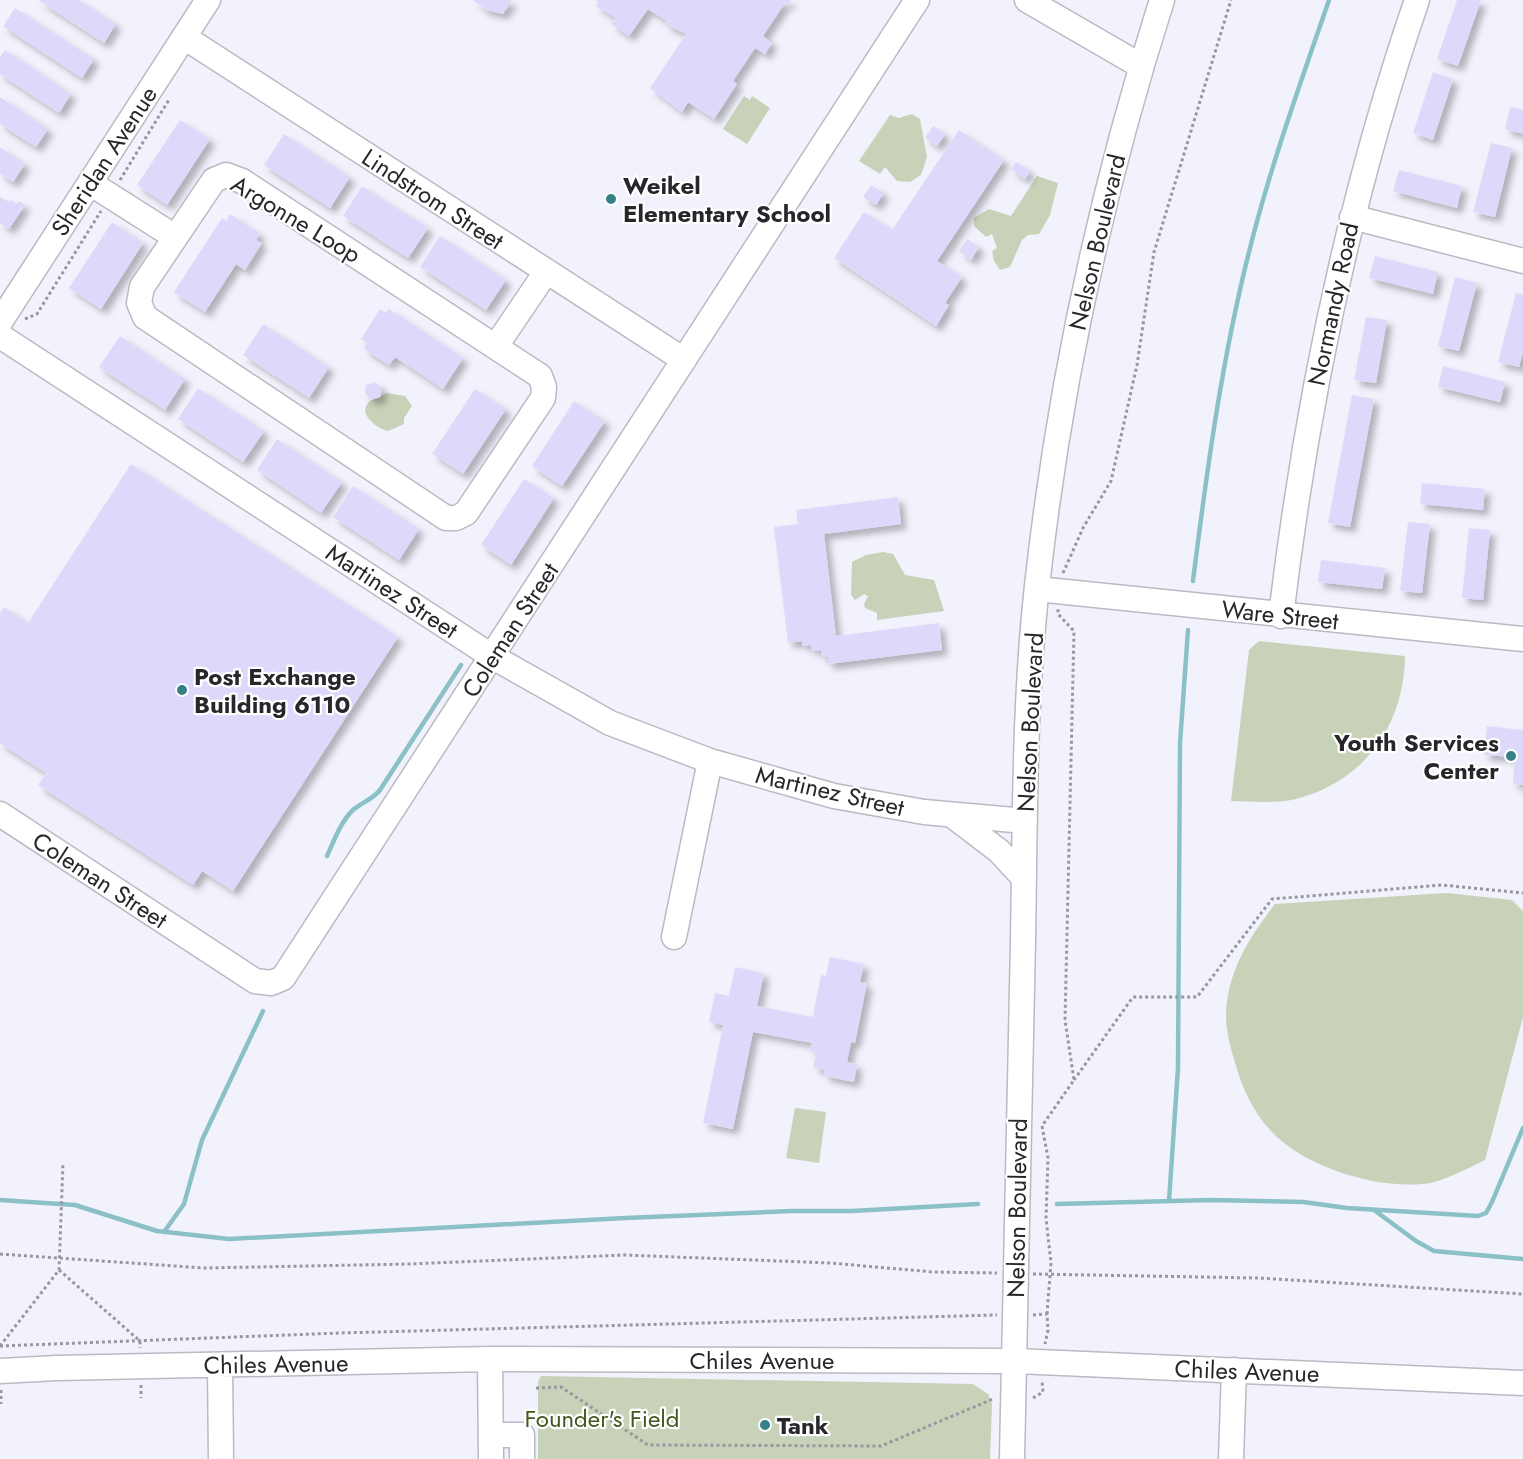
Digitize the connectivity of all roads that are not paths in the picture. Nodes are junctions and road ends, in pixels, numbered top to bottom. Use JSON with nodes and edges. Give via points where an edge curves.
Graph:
{"nodes":[{"id":1,"x":208,"y":0,"type":"edge"},
{"id":2,"x":917,"y":0,"type":"edge"},
{"id":3,"x":1027,"y":0,"type":"edge"},
{"id":4,"x":1162,"y":0,"type":"edge"},
{"id":5,"x":1417,"y":0,"type":"edge"},
{"id":6,"x":184,"y":37,"type":"junction"},
{"id":7,"x":1141,"y":66,"type":"junction"},
{"id":8,"x":90,"y":183,"type":"junction"},
{"id":9,"x":1352,"y":217,"type":"junction"},
{"id":10,"x":175,"y":237,"type":"junction"},
{"id":11,"x":1523,"y":261,"type":"edge"},
{"id":12,"x":546,"y":272,"type":"junction"},
{"id":13,"x":0,"y":322,"type":"edge"},
{"id":14,"x":0,"y":336,"type":"edge"},
{"id":15,"x":496,"y":346,"type":"junction"},
{"id":16,"x":684,"y":360,"type":"junction"},
{"id":17,"x":1048,"y":590,"type":"junction"},
{"id":18,"x":1281,"y":616,"type":"junction"},
{"id":19,"x":1523,"y":639,"type":"edge"},
{"id":20,"x":493,"y":657,"type":"junction"},
{"id":21,"x":710,"y":761,"type":"junction"},
{"id":22,"x":0,"y":814,"type":"edge"},
{"id":23,"x":951,"y":815,"type":"junction"},
{"id":24,"x":1025,"y":821,"type":"junction"},
{"id":25,"x":1024,"y":878,"type":"junction"},
{"id":26,"x":674,"y":937,"type":"dead end"},
{"id":27,"x":490,"y":1359,"type":"junction"},
{"id":28,"x":1014,"y":1361,"type":"junction"},
{"id":29,"x":220,"y":1366,"type":"junction"},
{"id":30,"x":1234,"y":1370,"type":"junction"},
{"id":31,"x":0,"y":1371,"type":"edge"},
{"id":32,"x":1523,"y":1383,"type":"edge"},
{"id":33,"x":491,"y":1434,"type":"junction"},
{"id":34,"x":221,"y":1459,"type":"edge"},
{"id":35,"x":491,"y":1459,"type":"edge"},
{"id":36,"x":522,"y":1459,"type":"edge"},
{"id":37,"x":1012,"y":1459,"type":"edge"},
{"id":38,"x":1231,"y":1459,"type":"edge"}],
"edges":[{"from":1,"to":6,"type":"street","name":"Sheridan Avenue"},
{"from":2,"to":16,"type":"street","name":"Coleman Street"},
{"from":3,"to":7,"type":"street"},
{"from":4,"to":7,"type":"street","name":"Nelson Boulevard"},
{"from":5,"to":9,"type":"street","name":"Normandy Road"},
{"from":6,"to":8,"type":"street","name":"Sheridan Avenue"},
{"from":6,"to":12,"type":"street","name":"Lindstrom Street"},
{"from":7,"to":17,"type":"street","name":"Nelson Boulevard","via":[[1077,323],[1052,470]]},
{"from":8,"to":10,"type":"street"},
{"from":8,"to":13,"type":"street","name":"Sheridan Avenue"},
{"from":9,"to":11,"type":"street"},
{"from":9,"to":18,"type":"street","name":"Normandy Road","via":[[1303,454]]},
{"from":10,"to":15,"type":"street","name":"Argonne Loop","via":[[214,180],[232,176]]},
{"from":10,"to":15,"type":"street","name":"Argonne Loop","via":[[139,295],[141,311],[148,321],[446,518],[460,517],[471,508],[543,398],[540,376]]},
{"from":12,"to":15,"type":"street"},
{"from":12,"to":16,"type":"street","name":"Lindstrom Street"},
{"from":14,"to":20,"type":"street","name":"Martinez Street"},
{"from":16,"to":20,"type":"street","name":"Coleman Street"},
{"from":17,"to":18,"type":"street","name":"Ware Street"},
{"from":17,"to":24,"type":"street","name":"Nelson Boulevard"},
{"from":18,"to":19,"type":"street","name":"Ware Street"},
{"from":20,"to":21,"type":"street","name":"Martinez Street","via":[[610,723]]},
{"from":20,"to":22,"type":"street","name":"Coleman Street","via":[[289,972],[271,983],[255,981]]},
{"from":21,"to":23,"type":"street","name":"Martinez Street","via":[[834,796]]},
{"from":21,"to":26,"type":"street"},
{"from":23,"to":24,"type":"street","name":"Martinez Street"},
{"from":23,"to":25,"type":"street","via":[[999,851]]},
{"from":24,"to":25,"type":"street","name":"Nelson Boulevard"},
{"from":25,"to":28,"type":"street","name":"Nelson Boulevard"},
{"from":27,"to":28,"type":"street","name":"Chiles Avenue"},
{"from":27,"to":29,"type":"street","name":"Chiles Avenue"},
{"from":27,"to":33,"type":"street"},
{"from":28,"to":30,"type":"street","name":"Chiles Avenue"},
{"from":28,"to":37,"type":"street","name":"Nelson Boulevard"},
{"from":29,"to":31,"type":"street","name":"Chiles Avenue"},
{"from":29,"to":34,"type":"street"},
{"from":30,"to":32,"type":"street","name":"Chiles Avenue"},
{"from":30,"to":38,"type":"street"},
{"from":33,"to":35,"type":"street"},
{"from":33,"to":36,"type":"street","via":[[522,1436]]}]}
